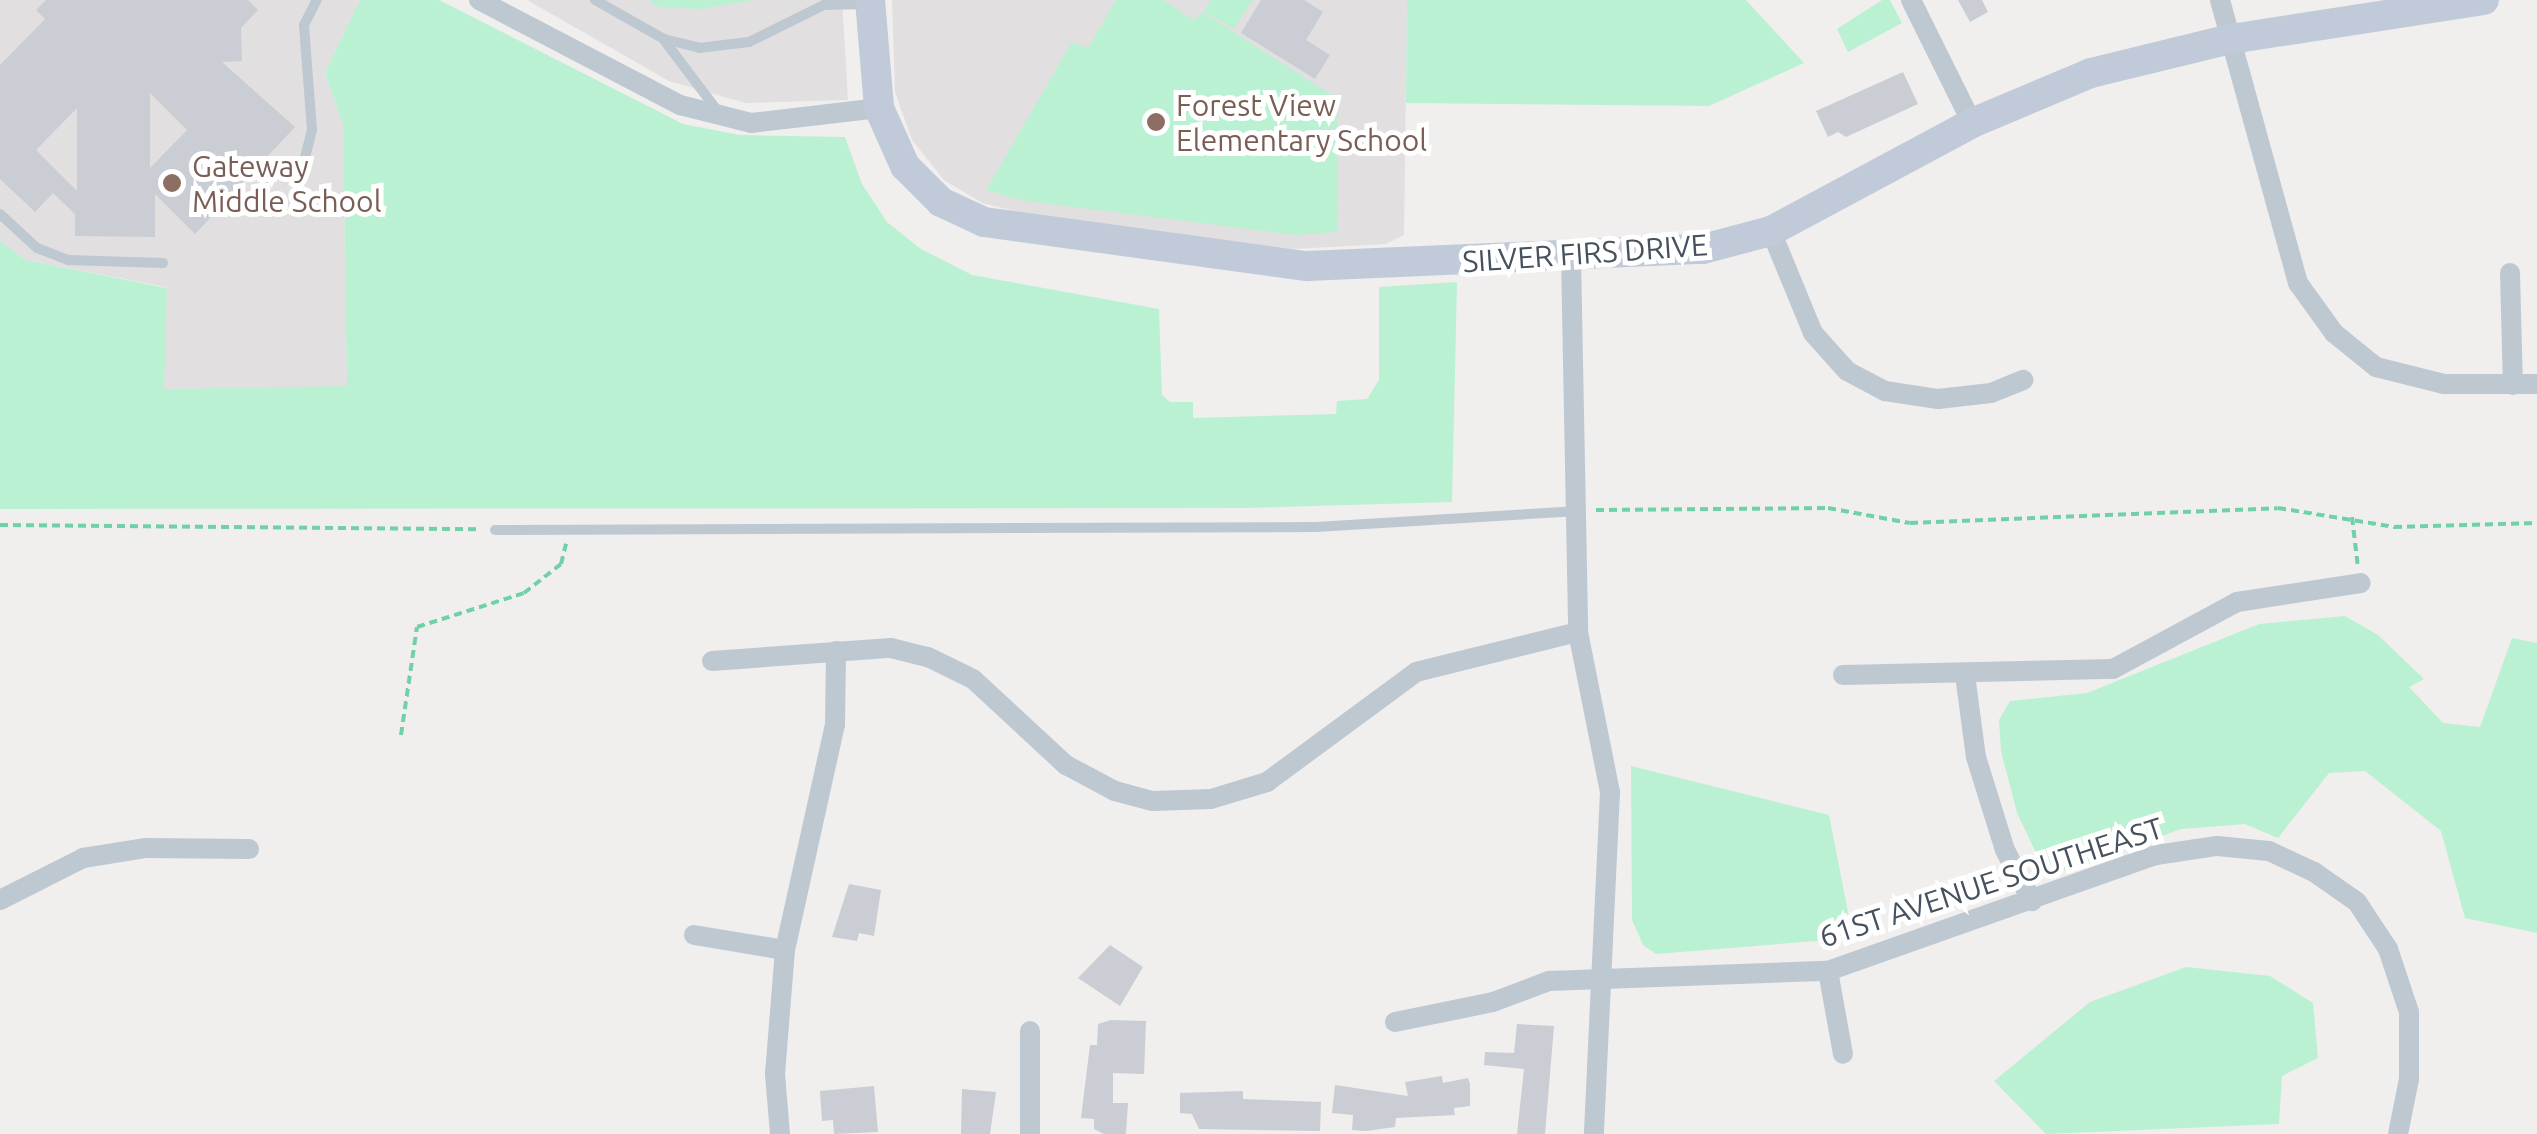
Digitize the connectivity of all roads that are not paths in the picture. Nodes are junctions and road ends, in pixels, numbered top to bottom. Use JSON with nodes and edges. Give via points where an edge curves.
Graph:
{"nodes":[{"id":1,"x":316,"y":0,"type":"edge"},
{"id":2,"x":479,"y":0,"type":"edge"},
{"id":3,"x":595,"y":0,"type":"edge"},
{"id":4,"x":1911,"y":0,"type":"edge"},
{"id":5,"x":2220,"y":0,"type":"edge"},
{"id":6,"x":2484,"y":0,"type":"edge"},
{"id":7,"x":870,"y":2,"type":"edge"},
{"id":8,"x":664,"y":39,"type":"junction"},
{"id":9,"x":2232,"y":39,"type":"junction"},
{"id":10,"x":879,"y":108,"type":"junction"},
{"id":11,"x":722,"y":116,"type":"junction"},
{"id":12,"x":1972,"y":123,"type":"junction"},
{"id":13,"x":299,"y":181,"type":"dead end"},
{"id":14,"x":0,"y":214,"type":"edge"},
{"id":15,"x":1771,"y":230,"type":"junction"},
{"id":16,"x":1571,"y":257,"type":"junction"},
{"id":17,"x":164,"y":264,"type":"dead end"},
{"id":18,"x":2510,"y":274,"type":"dead end"},
{"id":19,"x":2024,"y":380,"type":"dead end"},
{"id":20,"x":2537,"y":384,"type":"edge"},
{"id":21,"x":2513,"y":386,"type":"junction"},
{"id":22,"x":1575,"y":511,"type":"junction"},
{"id":23,"x":494,"y":530,"type":"road end"},
{"id":24,"x":2361,"y":583,"type":"road end"},
{"id":25,"x":1578,"y":632,"type":"junction"},
{"id":26,"x":836,"y":651,"type":"junction"},
{"id":27,"x":712,"y":661,"type":"dead end"},
{"id":28,"x":1843,"y":675,"type":"dead end"},
{"id":29,"x":1965,"y":675,"type":"junction"},
{"id":30,"x":249,"y":849,"type":"dead end"},
{"id":31,"x":0,"y":900,"type":"edge"},
{"id":32,"x":2032,"y":901,"type":"junction"},
{"id":33,"x":694,"y":935,"type":"dead end"},
{"id":34,"x":785,"y":950,"type":"junction"},
{"id":35,"x":1828,"y":971,"type":"junction"},
{"id":36,"x":1603,"y":976,"type":"junction"},
{"id":37,"x":1395,"y":1022,"type":"dead end"},
{"id":38,"x":1030,"y":1031,"type":"dead end"},
{"id":39,"x":1843,"y":1054,"type":"dead end"},
{"id":40,"x":780,"y":1134,"type":"edge"},
{"id":41,"x":1030,"y":1134,"type":"edge"},
{"id":42,"x":1594,"y":1134,"type":"edge"},
{"id":43,"x":2398,"y":1134,"type":"edge"}],
"edges":[{"from":1,"to":13,"type":"lane","via":[[304,25],[312,130]]},
{"from":2,"to":11,"type":"street","via":[[680,105]]},
{"from":3,"to":8,"type":"lane"},
{"from":4,"to":12,"type":"street"},
{"from":5,"to":9,"type":"street"},
{"from":6,"to":9,"type":"street","name":"SILVER FIRS DRIVE"},
{"from":7,"to":8,"type":"lane","via":[[824,5],[773,32],[721,48]]},
{"from":7,"to":10,"type":"street","name":"SILVER FIRS DRIVE"},
{"from":8,"to":11,"type":"lane"},
{"from":9,"to":12,"type":"street","name":"SILVER FIRS DRIVE","via":[[2091,73]]},
{"from":9,"to":21,"type":"street","via":[[2298,283],[2334,333],[2376,367],[2444,384]]},
{"from":10,"to":11,"type":"street","via":[[752,123]]},
{"from":10,"to":16,"type":"street","name":"SILVER FIRS DRIVE","via":[[905,166],[941,202],[984,222],[1307,266]]},
{"from":12,"to":15,"type":"street","name":"SILVER FIRS DRIVE"},
{"from":14,"to":17,"type":"lane","via":[[37,248],[68,260]]},
{"from":15,"to":16,"type":"street","name":"SILVER FIRS DRIVE","via":[[1703,249]]},
{"from":15,"to":19,"type":"street","via":[[1813,333],[1848,371],[1884,391],[1938,399],[1991,393]]},
{"from":16,"to":22,"type":"street"},
{"from":18,"to":21,"type":"street"},
{"from":20,"to":21,"type":"street"},
{"from":22,"to":23,"type":"lane","via":[[1316,528]]},
{"from":22,"to":25,"type":"street"},
{"from":24,"to":29,"type":"street","via":[[2238,602],[2112,668]]},
{"from":25,"to":26,"type":"street","via":[[1416,672],[1267,782],[1211,799],[1154,801],[1115,791],[1066,765],[1022,719],[958,672],[891,648]]},
{"from":25,"to":36,"type":"street","via":[[1610,792]]},
{"from":26,"to":27,"type":"street"},
{"from":26,"to":34,"type":"street","via":[[835,725]]},
{"from":28,"to":29,"type":"street"},
{"from":29,"to":32,"type":"street","via":[[1976,757],[2005,850]]},
{"from":30,"to":31,"type":"street","via":[[146,848],[84,858]]},
{"from":32,"to":35,"type":"street","name":"61ST AVENUE SOUTHEAST"},
{"from":32,"to":43,"type":"street","name":"61ST AVENUE SOUTHEAST","via":[[2156,854],[2216,846],[2269,852],[2314,872],[2357,902],[2388,949],[2409,1012],[2408,1079]]},
{"from":33,"to":34,"type":"street"},
{"from":34,"to":40,"type":"street","via":[[776,1074]]},
{"from":35,"to":36,"type":"street","name":"61ST AVENUE SOUTHEAST"},
{"from":35,"to":39,"type":"street"},
{"from":36,"to":37,"type":"street","name":"61ST AVENUE SOUTHEAST","via":[[1548,981],[1493,1002]]},
{"from":36,"to":42,"type":"street"},
{"from":38,"to":41,"type":"street"}]}
